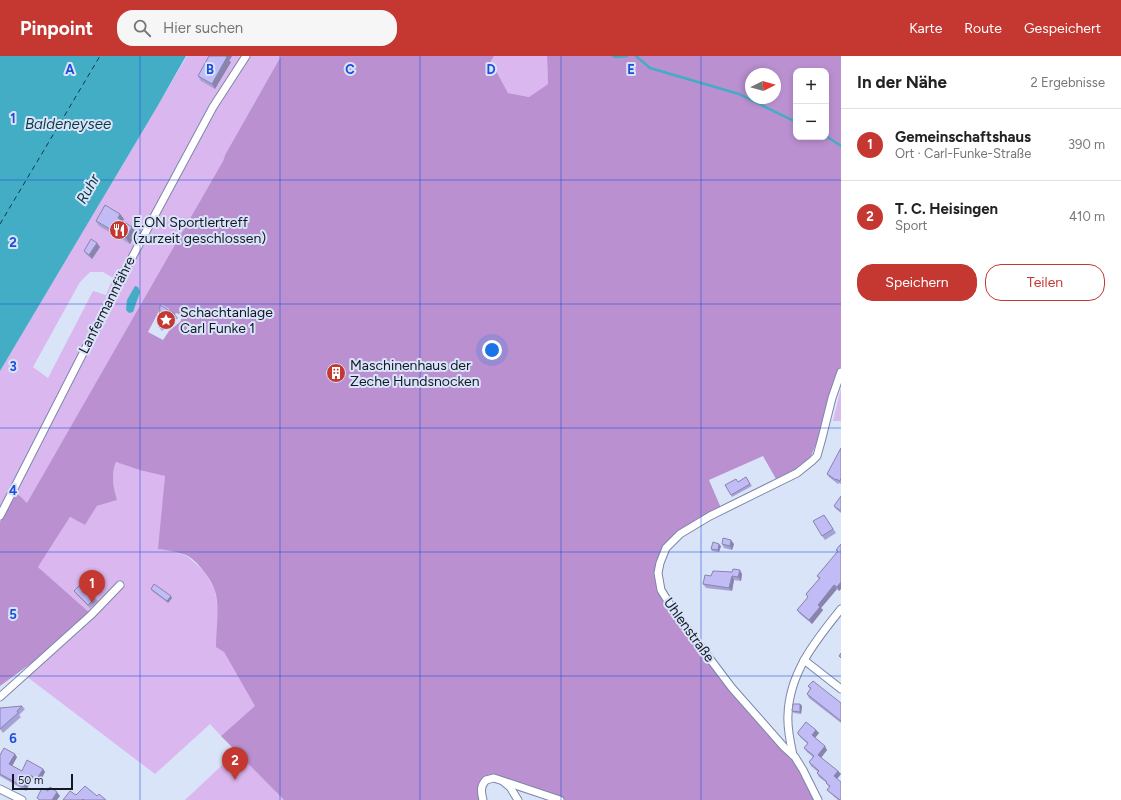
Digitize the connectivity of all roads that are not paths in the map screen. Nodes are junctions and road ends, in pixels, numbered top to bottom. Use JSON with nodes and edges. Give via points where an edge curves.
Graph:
{"nodes":[{"id":1,"x":246,"y":56,"type":"edge"},
{"id":2,"x":841,"y":372,"type":"edge"},
{"id":3,"x":0,"y":516,"type":"edge"},
{"id":4,"x":120,"y":585,"type":"dead end"},
{"id":5,"x":841,"y":609,"type":"edge"},
{"id":6,"x":804,"y":660,"type":"junction"},
{"id":7,"x":841,"y":689,"type":"edge"},
{"id":8,"x":0,"y":697,"type":"edge"},
{"id":9,"x":793,"y":754,"type":"junction"},
{"id":10,"x":502,"y":780,"type":"junction"},
{"id":11,"x":0,"y":789,"type":"edge"},
{"id":12,"x":22,"y":800,"type":"edge"},
{"id":13,"x":483,"y":800,"type":"edge"},
{"id":14,"x":518,"y":800,"type":"edge"},
{"id":15,"x":560,"y":800,"type":"edge"},
{"id":16,"x":818,"y":800,"type":"edge"}],
"edges":[{"from":1,"to":3,"type":"street","name":"Lanfermannfähre","via":[[213,107],[128,265]]},
{"from":2,"to":9,"type":"street","name":"Uhlenstraße","via":[[822,438],[812,461],[797,473],[710,516],[680,534],[666,548],[658,573],[658,582],[667,602],[696,642],[732,688]]},
{"from":4,"to":8,"type":"street","via":[[91,615]]},
{"from":5,"to":6,"type":"street","via":[[812,645]]},
{"from":6,"to":7,"type":"street"},
{"from":6,"to":9,"type":"street","via":[[789,702],[789,729]]},
{"from":9,"to":16,"type":"street","name":"Uhlenstraße"},
{"from":10,"to":13,"type":"street","via":[[490,778],[484,782],[481,789]]},
{"from":10,"to":14,"type":"street"},
{"from":10,"to":15,"type":"street"},
{"from":11,"to":12,"type":"street"}]}
